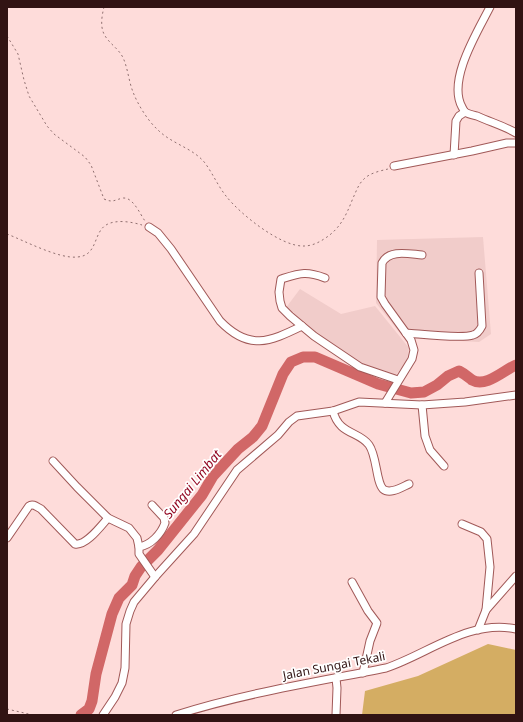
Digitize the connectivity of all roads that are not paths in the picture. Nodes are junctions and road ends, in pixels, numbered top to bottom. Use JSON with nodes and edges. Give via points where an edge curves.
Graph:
{"nodes":[{"id":1,"x":490,"y":7,"type":"edge"},
{"id":2,"x":465,"y":112,"type":"junction"},
{"id":3,"x":516,"y":133,"type":"edge"},
{"id":4,"x":516,"y":143,"type":"edge"},
{"id":5,"x":454,"y":155,"type":"junction"},
{"id":6,"x":394,"y":166,"type":"road end"},
{"id":7,"x":149,"y":227,"type":"road end"},
{"id":8,"x":422,"y":255,"type":"dead end"},
{"id":9,"x":479,"y":273,"type":"dead end"},
{"id":10,"x":326,"y":278,"type":"dead end"},
{"id":11,"x":302,"y":326,"type":"junction"},
{"id":12,"x":406,"y":334,"type":"junction"},
{"id":13,"x":397,"y":382,"type":"junction"},
{"id":14,"x":516,"y":395,"type":"edge"},
{"id":15,"x":385,"y":403,"type":"junction"},
{"id":16,"x":422,"y":406,"type":"junction"},
{"id":17,"x":333,"y":411,"type":"junction"},
{"id":18,"x":53,"y":461,"type":"dead end"},
{"id":19,"x":444,"y":466,"type":"dead end"},
{"id":20,"x":409,"y":484,"type":"dead end"},
{"id":21,"x":152,"y":505,"type":"dead end"},
{"id":22,"x":108,"y":518,"type":"junction"},
{"id":23,"x":462,"y":524,"type":"dead end"},
{"id":24,"x":7,"y":538,"type":"edge"},
{"id":25,"x":139,"y":547,"type":"junction"},
{"id":26,"x":516,"y":576,"type":"edge"},
{"id":27,"x":155,"y":577,"type":"junction"},
{"id":28,"x":352,"y":582,"type":"dead end"},
{"id":29,"x":486,"y":610,"type":"junction"},
{"id":30,"x":516,"y":629,"type":"edge"},
{"id":31,"x":478,"y":630,"type":"junction"},
{"id":32,"x":363,"y":673,"type":"junction"},
{"id":33,"x":336,"y":678,"type":"junction"},
{"id":34,"x":103,"y":715,"type":"edge"},
{"id":35,"x":176,"y":715,"type":"edge"},
{"id":36,"x":336,"y":715,"type":"edge"}],
"edges":[{"from":1,"to":2,"type":"street","via":[[462,68],[458,84],[458,98]]},
{"from":2,"to":3,"type":"street"},
{"from":2,"to":5,"type":"street","via":[[458,116],[456,121]]},
{"from":4,"to":5,"type":"street"},
{"from":5,"to":6,"type":"street"},
{"from":7,"to":11,"type":"street","via":[[158,233],[171,250],[220,321],[238,336],[252,341],[262,341]]},
{"from":8,"to":12,"type":"street","via":[[391,254],[384,258],[382,263],[381,297]]},
{"from":9,"to":12,"type":"street","via":[[482,326],[477,333],[464,336]]},
{"from":10,"to":11,"type":"street","via":[[311,273],[281,279],[279,292],[282,308]]},
{"from":11,"to":13,"type":"street","via":[[360,367]]},
{"from":12,"to":13,"type":"street","via":[[414,350],[412,359]]},
{"from":13,"to":15,"type":"street"},
{"from":14,"to":16,"type":"street"},
{"from":15,"to":16,"type":"street"},
{"from":15,"to":17,"type":"street","via":[[359,402]]},
{"from":16,"to":19,"type":"street","via":[[425,436],[430,450]]},
{"from":17,"to":20,"type":"street","via":[[340,425],[370,446],[383,489],[393,491]]},
{"from":17,"to":27,"type":"street","via":[[297,416],[289,422],[238,470],[194,534]]},
{"from":18,"to":22,"type":"street"},
{"from":21,"to":25,"type":"street","via":[[164,518],[164,526],[151,543]]},
{"from":22,"to":24,"type":"street","via":[[86,542],[78,545],[41,510],[32,505]]},
{"from":22,"to":25,"type":"street","via":[[129,528],[137,538]]},
{"from":23,"to":29,"type":"street","via":[[481,532],[488,539],[490,567]]},
{"from":25,"to":27,"type":"street","via":[[142,560]]},
{"from":26,"to":29,"type":"street"},
{"from":27,"to":34,"type":"street","via":[[134,602],[130,611],[126,624],[122,683]]},
{"from":28,"to":32,"type":"street","via":[[377,623]]},
{"from":29,"to":31,"type":"street"},
{"from":30,"to":31,"type":"street","name":"Jalan Sungai Tekali"},
{"from":31,"to":32,"type":"street","name":"Jalan Sungai Tekali","via":[[451,638],[398,664]]},
{"from":32,"to":33,"type":"street","name":"Jalan Sungai Tekali"},
{"from":33,"to":35,"type":"street","name":"Jalan Sungai Tekali","via":[[271,690]]},
{"from":33,"to":36,"type":"street"}]}
